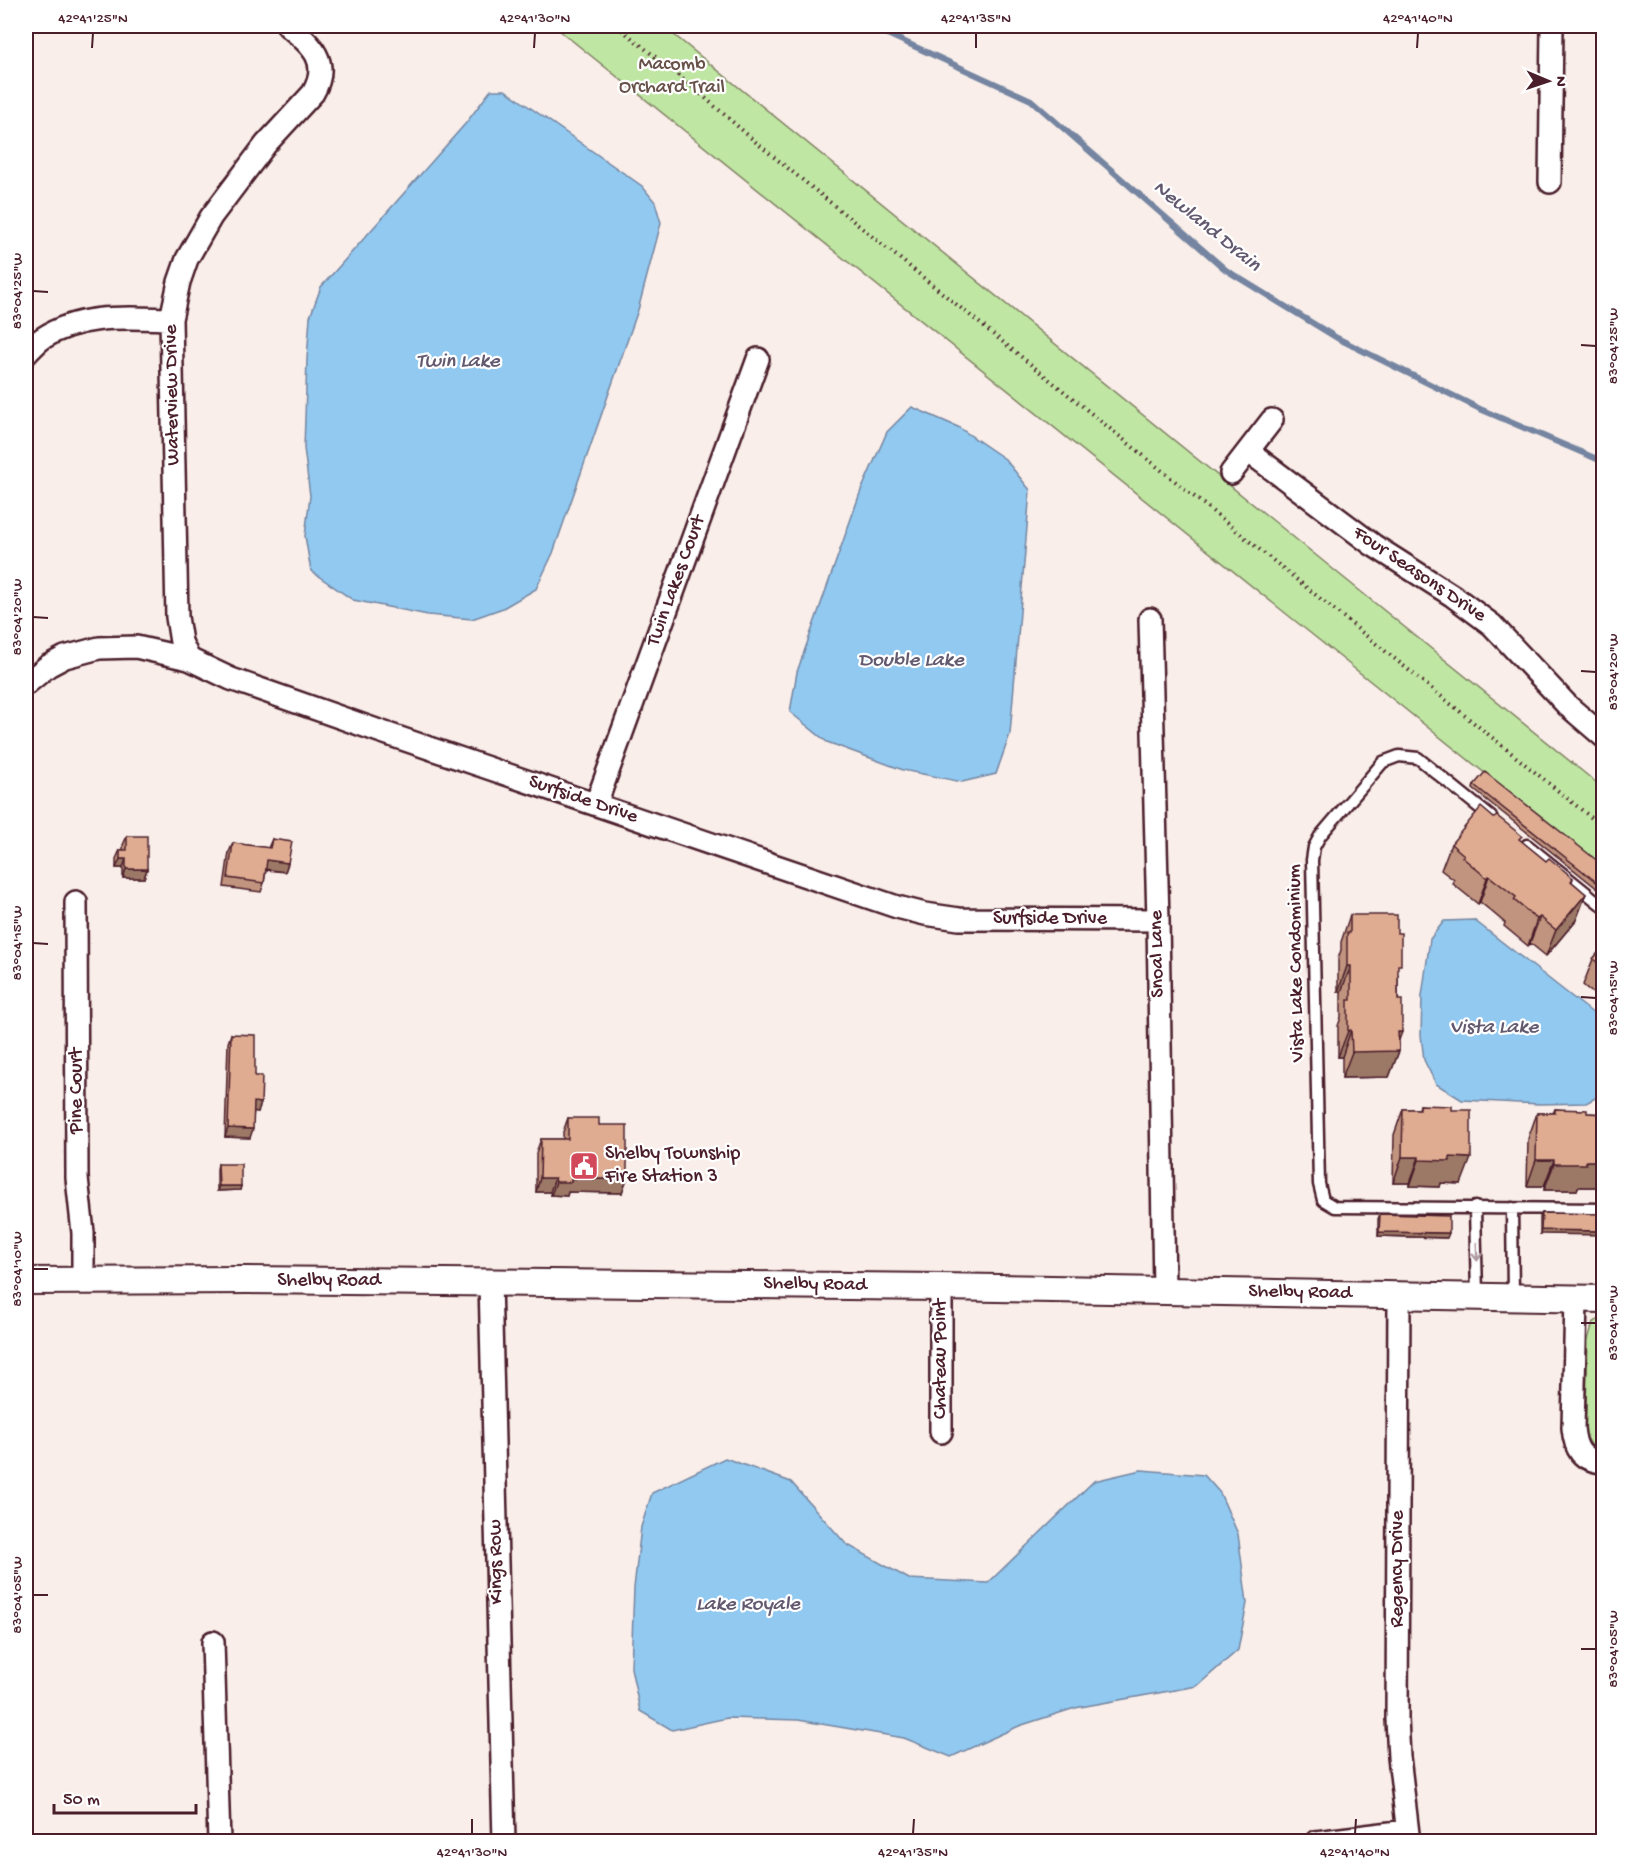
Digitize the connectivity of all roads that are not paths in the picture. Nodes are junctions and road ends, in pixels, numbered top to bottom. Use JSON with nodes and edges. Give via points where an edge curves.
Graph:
{"nodes":[{"id":1,"x":288,"y":26,"type":"edge"},
{"id":2,"x":1552,"y":26,"type":"edge"},
{"id":3,"x":1550,"y":182,"type":"dead end"},
{"id":4,"x":171,"y":319,"type":"junction"},
{"id":5,"x":26,"y":354,"type":"edge"},
{"id":6,"x":758,"y":359,"type":"dead end"},
{"id":7,"x":1272,"y":420,"type":"dead end"},
{"id":8,"x":1248,"y":451,"type":"junction"},
{"id":9,"x":1231,"y":473,"type":"dead end"},
{"id":10,"x":1150,"y":619,"type":"dead end"},
{"id":11,"x":189,"y":659,"type":"junction"},
{"id":12,"x":26,"y":684,"type":"edge"},
{"id":13,"x":1604,"y":737,"type":"edge"},
{"id":14,"x":597,"y":804,"type":"junction"},
{"id":15,"x":1501,"y":825,"type":"edge"},
{"id":16,"x":1520,"y":840,"type":"edge"},
{"id":17,"x":76,"y":902,"type":"dead end"},
{"id":18,"x":1604,"y":907,"type":"edge"},
{"id":19,"x":1158,"y":920,"type":"junction"},
{"id":20,"x":1475,"y":1207,"type":"junction"},
{"id":21,"x":1512,"y":1208,"type":"junction"},
{"id":22,"x":1604,"y":1209,"type":"edge"},
{"id":23,"x":83,"y":1280,"type":"junction"},
{"id":24,"x":26,"y":1281,"type":"edge"},
{"id":25,"x":490,"y":1282,"type":"junction"},
{"id":26,"x":941,"y":1287,"type":"junction"},
{"id":27,"x":1164,"y":1290,"type":"junction"},
{"id":28,"x":1400,"y":1296,"type":"junction"},
{"id":29,"x":1477,"y":1296,"type":"junction"},
{"id":30,"x":1513,"y":1297,"type":"junction"},
{"id":31,"x":1575,"y":1299,"type":"junction"},
{"id":32,"x":1604,"y":1299,"type":"edge"},
{"id":33,"x":941,"y":1432,"type":"dead end"},
{"id":34,"x":1604,"y":1462,"type":"edge"},
{"id":35,"x":213,"y":1642,"type":"dead end"},
{"id":36,"x":1408,"y":1836,"type":"edge"},
{"id":37,"x":219,"y":1842,"type":"edge"},
{"id":38,"x":504,"y":1842,"type":"edge"},
{"id":39,"x":1316,"y":1842,"type":"edge"}],
"edges":[{"from":1,"to":4,"type":"street","name":"Waterview Drive","via":[[313,50],[321,69],[318,84],[211,217],[187,259]]},
{"from":2,"to":3,"type":"street"},
{"from":4,"to":5,"type":"street","via":[[98,318],[64,327]]},
{"from":4,"to":11,"type":"street","name":"Waterview Drive","via":[[177,617],[181,642]]},
{"from":6,"to":14,"type":"street","name":"Twin Lakes Court"},
{"from":7,"to":8,"type":"street"},
{"from":8,"to":9,"type":"street"},
{"from":8,"to":13,"type":"street","name":"Four Seasons Drive","via":[[1372,545],[1492,625],[1568,706]]},
{"from":10,"to":19,"type":"street","name":"Snoal Lane"},
{"from":11,"to":12,"type":"street","name":"Surfside Drive","via":[[136,647],[99,648],[65,657]]},
{"from":11,"to":14,"type":"street","name":"Surfside Drive","via":[[379,731]]},
{"from":14,"to":19,"type":"street","name":"Surfside Drive","via":[[925,914],[959,919]]},
{"from":15,"to":20,"type":"lane","name":"Vista Lake Condominium","via":[[1418,758],[1399,756],[1383,762],[1320,836],[1312,860],[1319,1184],[1323,1200],[1335,1207]]},
{"from":16,"to":18,"type":"lane"},
{"from":17,"to":23,"type":"street","name":"Pine Court","via":[[77,1178]]},
{"from":19,"to":27,"type":"street","name":"Snoal Lane"},
{"from":20,"to":21,"type":"lane","name":"Vista Lake Condominium"},
{"from":20,"to":29,"type":"lane","one_way":true},
{"from":21,"to":22,"type":"lane","name":"Vista Lake Condominium"},
{"from":21,"to":30,"type":"lane"},
{"from":23,"to":24,"type":"street","name":"Shelby Road"},
{"from":23,"to":25,"type":"street","name":"Shelby Road"},
{"from":25,"to":26,"type":"street","name":"Shelby Road"},
{"from":25,"to":38,"type":"street","name":"Kings Row"},
{"from":26,"to":27,"type":"street","name":"Shelby Road"},
{"from":26,"to":33,"type":"street","name":"Chateau Point"},
{"from":27,"to":28,"type":"street","name":"Shelby Road"},
{"from":28,"to":29,"type":"street","name":"Shelby Road"},
{"from":28,"to":36,"type":"street","name":"Regency Drive","via":[[1397,1719]]},
{"from":29,"to":30,"type":"street","name":"Shelby Road"},
{"from":30,"to":31,"type":"street","name":"Shelby Road"},
{"from":31,"to":32,"type":"street","name":"Shelby Road"},
{"from":31,"to":34,"type":"street","via":[[1574,1439],[1587,1459]]},
{"from":35,"to":37,"type":"street"},
{"from":36,"to":39,"type":"street"}]}
